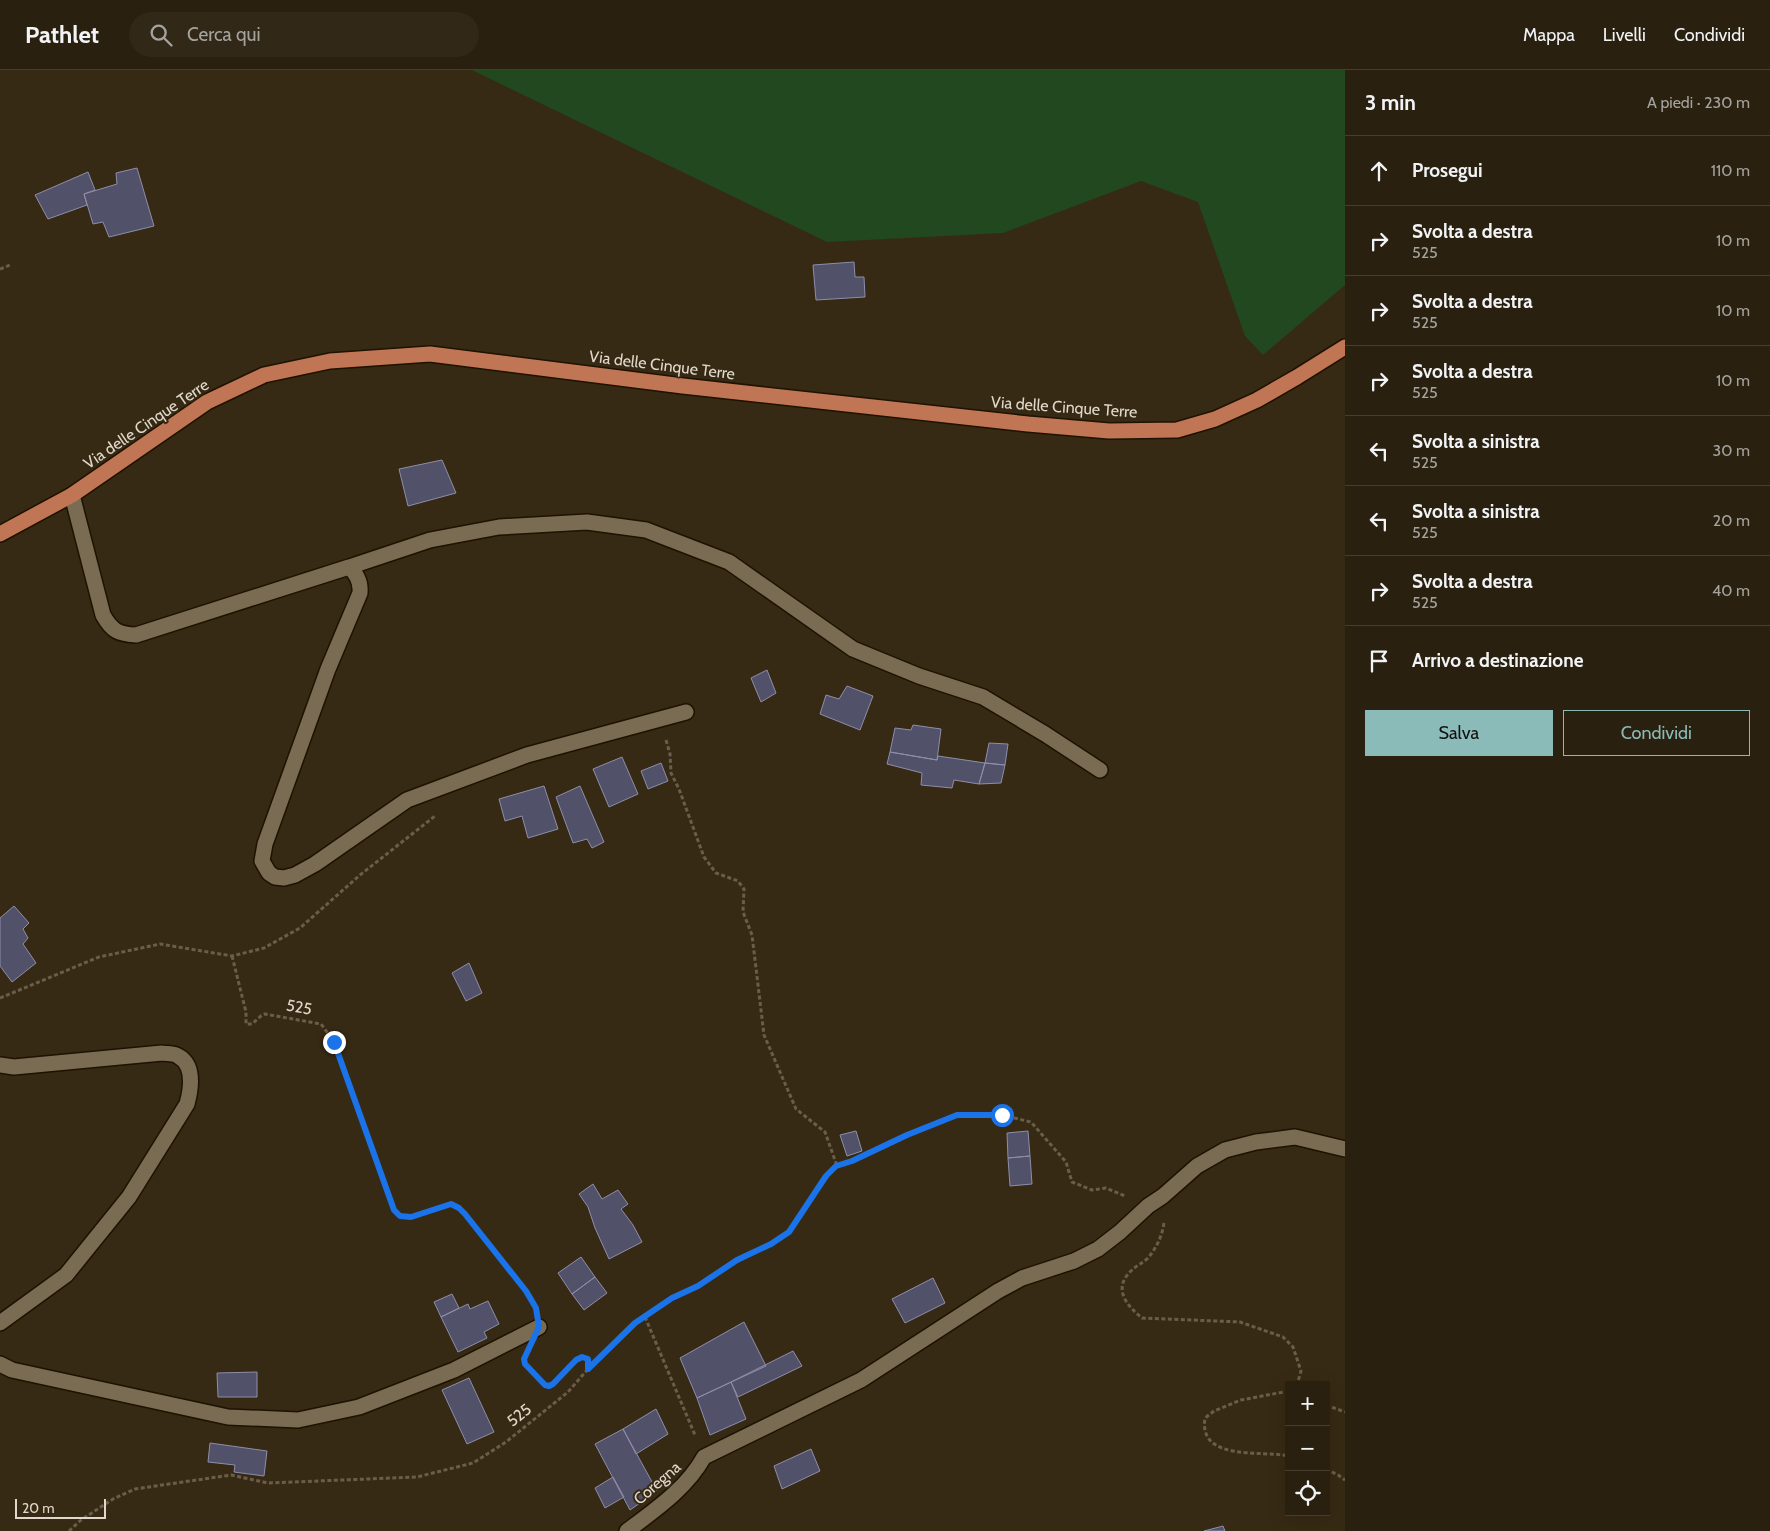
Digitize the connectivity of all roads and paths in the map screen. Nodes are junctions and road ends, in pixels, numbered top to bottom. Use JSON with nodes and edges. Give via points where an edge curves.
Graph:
{"nodes":[{"id":1,"x":10,"y":265,"type":"dead end"},
{"id":2,"x":0,"y":269,"type":"edge"},
{"id":3,"x":1345,"y":347,"type":"edge"},
{"id":4,"x":72,"y":495,"type":"junction"},
{"id":5,"x":0,"y":534,"type":"edge"},
{"id":6,"x":349,"y":567,"type":"junction"},
{"id":7,"x":678,"y":714,"type":"joint"},
{"id":8,"x":1100,"y":770,"type":"dead end"},
{"id":9,"x":438,"y":814,"type":"dead end"},
{"id":10,"x":232,"y":956,"type":"junction"},
{"id":11,"x":0,"y":998,"type":"edge"},
{"id":12,"x":0,"y":1065,"type":"edge"},
{"id":13,"x":1345,"y":1149,"type":"edge"},
{"id":14,"x":836,"y":1166,"type":"junction"},
{"id":15,"x":1163,"y":1196,"type":"junction"},
{"id":16,"x":1148,"y":1206,"type":"junction"},
{"id":17,"x":645,"y":1316,"type":"junction"},
{"id":18,"x":0,"y":1324,"type":"edge"},
{"id":19,"x":539,"y":1327,"type":"junction"},
{"id":20,"x":0,"y":1364,"type":"edge"},
{"id":21,"x":588,"y":1369,"type":"junction"},
{"id":22,"x":1297,"y":1381,"type":"edge"},
{"id":23,"x":1285,"y":1393,"type":"edge"},
{"id":24,"x":1330,"y":1407,"type":"edge"},
{"id":25,"x":1345,"y":1412,"type":"edge"},
{"id":26,"x":1285,"y":1456,"type":"edge"},
{"id":27,"x":704,"y":1457,"type":"junction"},
{"id":28,"x":1330,"y":1471,"type":"edge"},
{"id":29,"x":1345,"y":1480,"type":"edge"},
{"id":30,"x":69,"y":1531,"type":"edge"},
{"id":31,"x":627,"y":1531,"type":"edge"}],
"edges":[{"from":1,"to":2,"type":"path"},
{"from":3,"to":4,"type":"main road","name":"Via delle Cinque Terre","via":[[1257,400],[1215,419],[1176,430],[1109,431],[683,386],[430,354],[330,361],[264,375],[207,402]]},
{"from":4,"to":5,"type":"main road","name":"Via delle Cinque Terre"},
{"from":4,"to":6,"type":"street","via":[[103,615],[110,627],[125,634],[136,635]]},
{"from":6,"to":7,"type":"street","via":[[359,580],[360,593],[328,669],[265,844],[262,861],[275,877],[295,875],[315,864],[407,800],[527,755]]},
{"from":6,"to":8,"type":"street","via":[[430,540],[500,527],[587,522],[646,530],[729,562],[853,649],[918,676],[983,697]]},
{"from":7,"to":14,"type":"path","via":[[677,726],[664,736],[670,754],[671,773],[704,857],[716,872],[738,881],[744,889],[743,912],[752,935],[764,1035],[796,1109],[825,1132]]},
{"from":9,"to":10,"type":"path","via":[[360,875],[300,928],[264,948]]},
{"from":10,"to":11,"type":"path","via":[[160,944],[99,957]]},
{"from":10,"to":19,"type":"path","name":"525","via":[[246,1024],[252,1024],[265,1014],[311,1021],[321,1024],[327,1031],[334,1042],[394,1210],[400,1216],[411,1217],[451,1204],[459,1208],[526,1291],[536,1308]]},
{"from":12,"to":18,"type":"street","via":[[14,1067],[162,1053],[178,1055],[187,1065],[191,1077],[187,1104],[129,1197],[66,1275]]},
{"from":13,"to":15,"type":"street","via":[[1295,1137],[1225,1150],[1197,1166]]},
{"from":14,"to":16,"type":"path","via":[[957,1115],[1002,1115],[1030,1122],[1066,1162],[1072,1182],[1092,1190],[1106,1188]]},
{"from":14,"to":17,"type":"path","name":"525","via":[[789,1232]]},
{"from":15,"to":16,"type":"street"},
{"from":15,"to":22,"type":"path","via":[[1163,1233],[1146,1260],[1125,1277],[1122,1286],[1124,1299],[1142,1318],[1240,1322],[1283,1337],[1293,1347],[1301,1371]]},
{"from":16,"to":27,"type":"street","via":[[1098,1249],[1074,1261],[1022,1278],[861,1380]]},
{"from":17,"to":21,"type":"path","name":"525"},
{"from":17,"to":27,"type":"path"},
{"from":19,"to":20,"type":"street","via":[[454,1370],[358,1407],[298,1420],[228,1417],[12,1370]]},
{"from":19,"to":21,"type":"path","via":[[524,1359],[545,1385],[553,1384],[582,1357],[588,1359]]},
{"from":21,"to":30,"type":"path","name":"525","via":[[568,1392],[506,1442],[473,1463],[417,1477],[268,1483],[231,1475],[135,1489],[113,1498]]},
{"from":23,"to":26,"type":"path","via":[[1241,1400],[1214,1411],[1205,1418],[1203,1428],[1214,1445],[1224,1450]]},
{"from":24,"to":25,"type":"path"},
{"from":27,"to":31,"type":"street","name":"Coregna","via":[[696,1471],[661,1505]]},
{"from":28,"to":29,"type":"path"}]}
